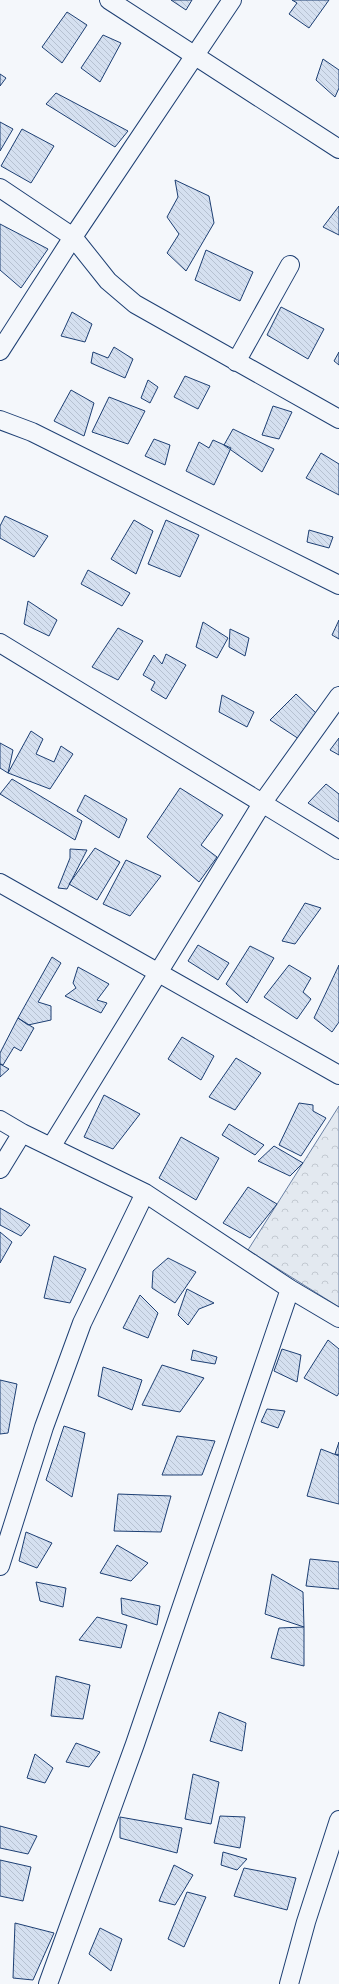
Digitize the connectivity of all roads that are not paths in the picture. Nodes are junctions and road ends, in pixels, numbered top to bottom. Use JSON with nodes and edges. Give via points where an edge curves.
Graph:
{"nodes":[{"id":1,"x":109,"y":0,"type":"edge"},
{"id":2,"x":232,"y":0,"type":"edge"},
{"id":3,"x":195,"y":56,"type":"junction"},
{"id":4,"x":339,"y":149,"type":"edge"},
{"id":5,"x":0,"y":188,"type":"edge"},
{"id":6,"x":73,"y":237,"type":"junction"},
{"id":7,"x":290,"y":266,"type":"dead end"},
{"id":8,"x":0,"y":351,"type":"edge"},
{"id":9,"x":236,"y":362,"type":"junction"},
{"id":10,"x":339,"y":419,"type":"edge"},
{"id":11,"x":0,"y":420,"type":"edge"},
{"id":12,"x":339,"y":585,"type":"edge"},
{"id":13,"x":0,"y":643,"type":"edge"},
{"id":14,"x":339,"y":696,"type":"edge"},
{"id":15,"x":263,"y":802,"type":"junction"},
{"id":16,"x":339,"y":850,"type":"edge"},
{"id":17,"x":0,"y":883,"type":"edge"},
{"id":18,"x":159,"y":972,"type":"junction"},
{"id":19,"x":339,"y":1075,"type":"edge"},
{"id":20,"x":0,"y":1120,"type":"edge"},
{"id":21,"x":22,"y":1133,"type":"junction"},
{"id":22,"x":50,"y":1148,"type":"junction"},
{"id":23,"x":0,"y":1169,"type":"edge"},
{"id":24,"x":145,"y":1193,"type":"junction"},
{"id":25,"x":290,"y":1289,"type":"junction"},
{"id":26,"x":339,"y":1318,"type":"edge"},
{"id":27,"x":0,"y":1566,"type":"edge"},
{"id":28,"x":339,"y":1820,"type":"edge"},
{"id":29,"x":48,"y":1984,"type":"edge"},
{"id":30,"x":289,"y":1984,"type":"edge"}],
"edges":[{"from":1,"to":3,"type":"street"},
{"from":2,"to":3,"type":"street"},
{"from":3,"to":4,"type":"street"},
{"from":3,"to":6,"type":"street"},
{"from":5,"to":6,"type":"street"},
{"from":6,"to":8,"type":"street"},
{"from":6,"to":9,"type":"street","via":[[108,280],[135,304]]},
{"from":7,"to":9,"type":"street"},
{"from":9,"to":10,"type":"street"},
{"from":11,"to":12,"type":"street","via":[[39,435]]},
{"from":13,"to":15,"type":"street"},
{"from":14,"to":15,"type":"street"},
{"from":15,"to":16,"type":"street"},
{"from":15,"to":18,"type":"street"},
{"from":17,"to":18,"type":"street"},
{"from":18,"to":19,"type":"street"},
{"from":18,"to":22,"type":"street"},
{"from":20,"to":21,"type":"street"},
{"from":21,"to":22,"type":"street"},
{"from":21,"to":23,"type":"street"},
{"from":22,"to":24,"type":"street"},
{"from":24,"to":25,"type":"street"},
{"from":24,"to":27,"type":"street","via":[[82,1323],[44,1428]]},
{"from":25,"to":26,"type":"street"},
{"from":25,"to":29,"type":"street","via":[[135,1744]]},
{"from":28,"to":30,"type":"street"}]}
